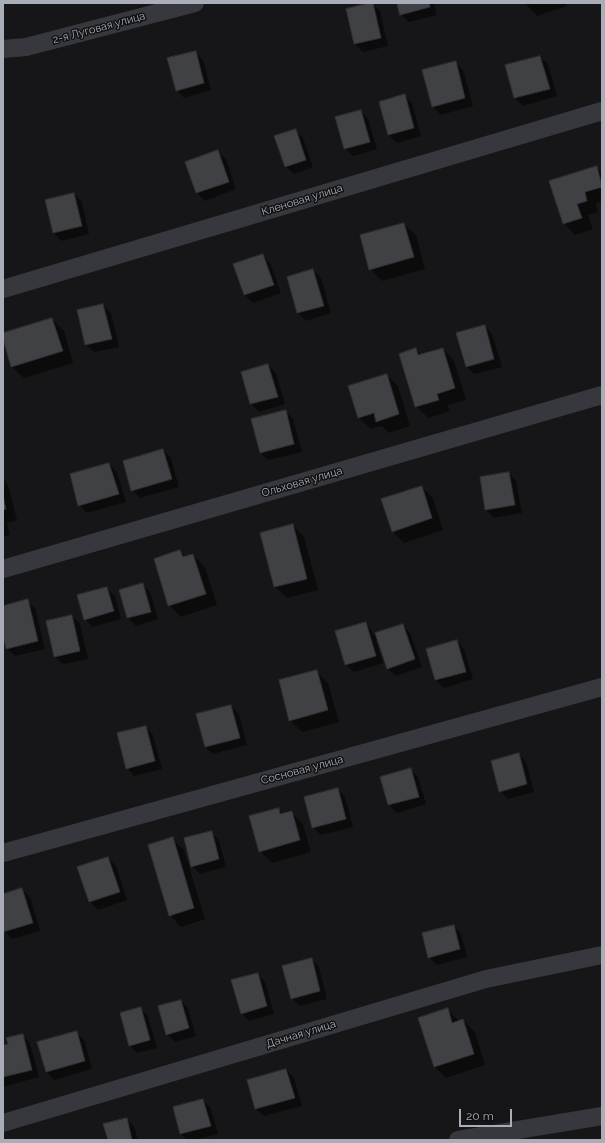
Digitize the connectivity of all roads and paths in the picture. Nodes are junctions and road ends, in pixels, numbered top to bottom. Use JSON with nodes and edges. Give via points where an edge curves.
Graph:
{"nodes":[{"id":1,"x":195,"y":3,"type":"edge"},
{"id":2,"x":3,"y":48,"type":"edge"},
{"id":3,"x":602,"y":111,"type":"edge"},
{"id":4,"x":3,"y":289,"type":"edge"},
{"id":5,"x":602,"y":396,"type":"edge"},
{"id":6,"x":3,"y":570,"type":"edge"},
{"id":7,"x":602,"y":687,"type":"edge"},
{"id":8,"x":3,"y":852,"type":"edge"},
{"id":9,"x":602,"y":955,"type":"edge"},
{"id":10,"x":602,"y":1116,"type":"edge"},
{"id":11,"x":3,"y":1123,"type":"edge"},
{"id":12,"x":458,"y":1140,"type":"edge"}],
"edges":[{"from":1,"to":2,"type":"street","name":"2-я Луговая улица","via":[[26,47]]},
{"from":3,"to":4,"type":"street","name":"Кленовая улица"},
{"from":5,"to":6,"type":"street","name":"Ольховая улица"},
{"from":7,"to":8,"type":"street","name":"Сосновая улица"},
{"from":9,"to":11,"type":"street","name":"Дачная улица","via":[[486,979]]},
{"from":10,"to":12,"type":"street"}]}
